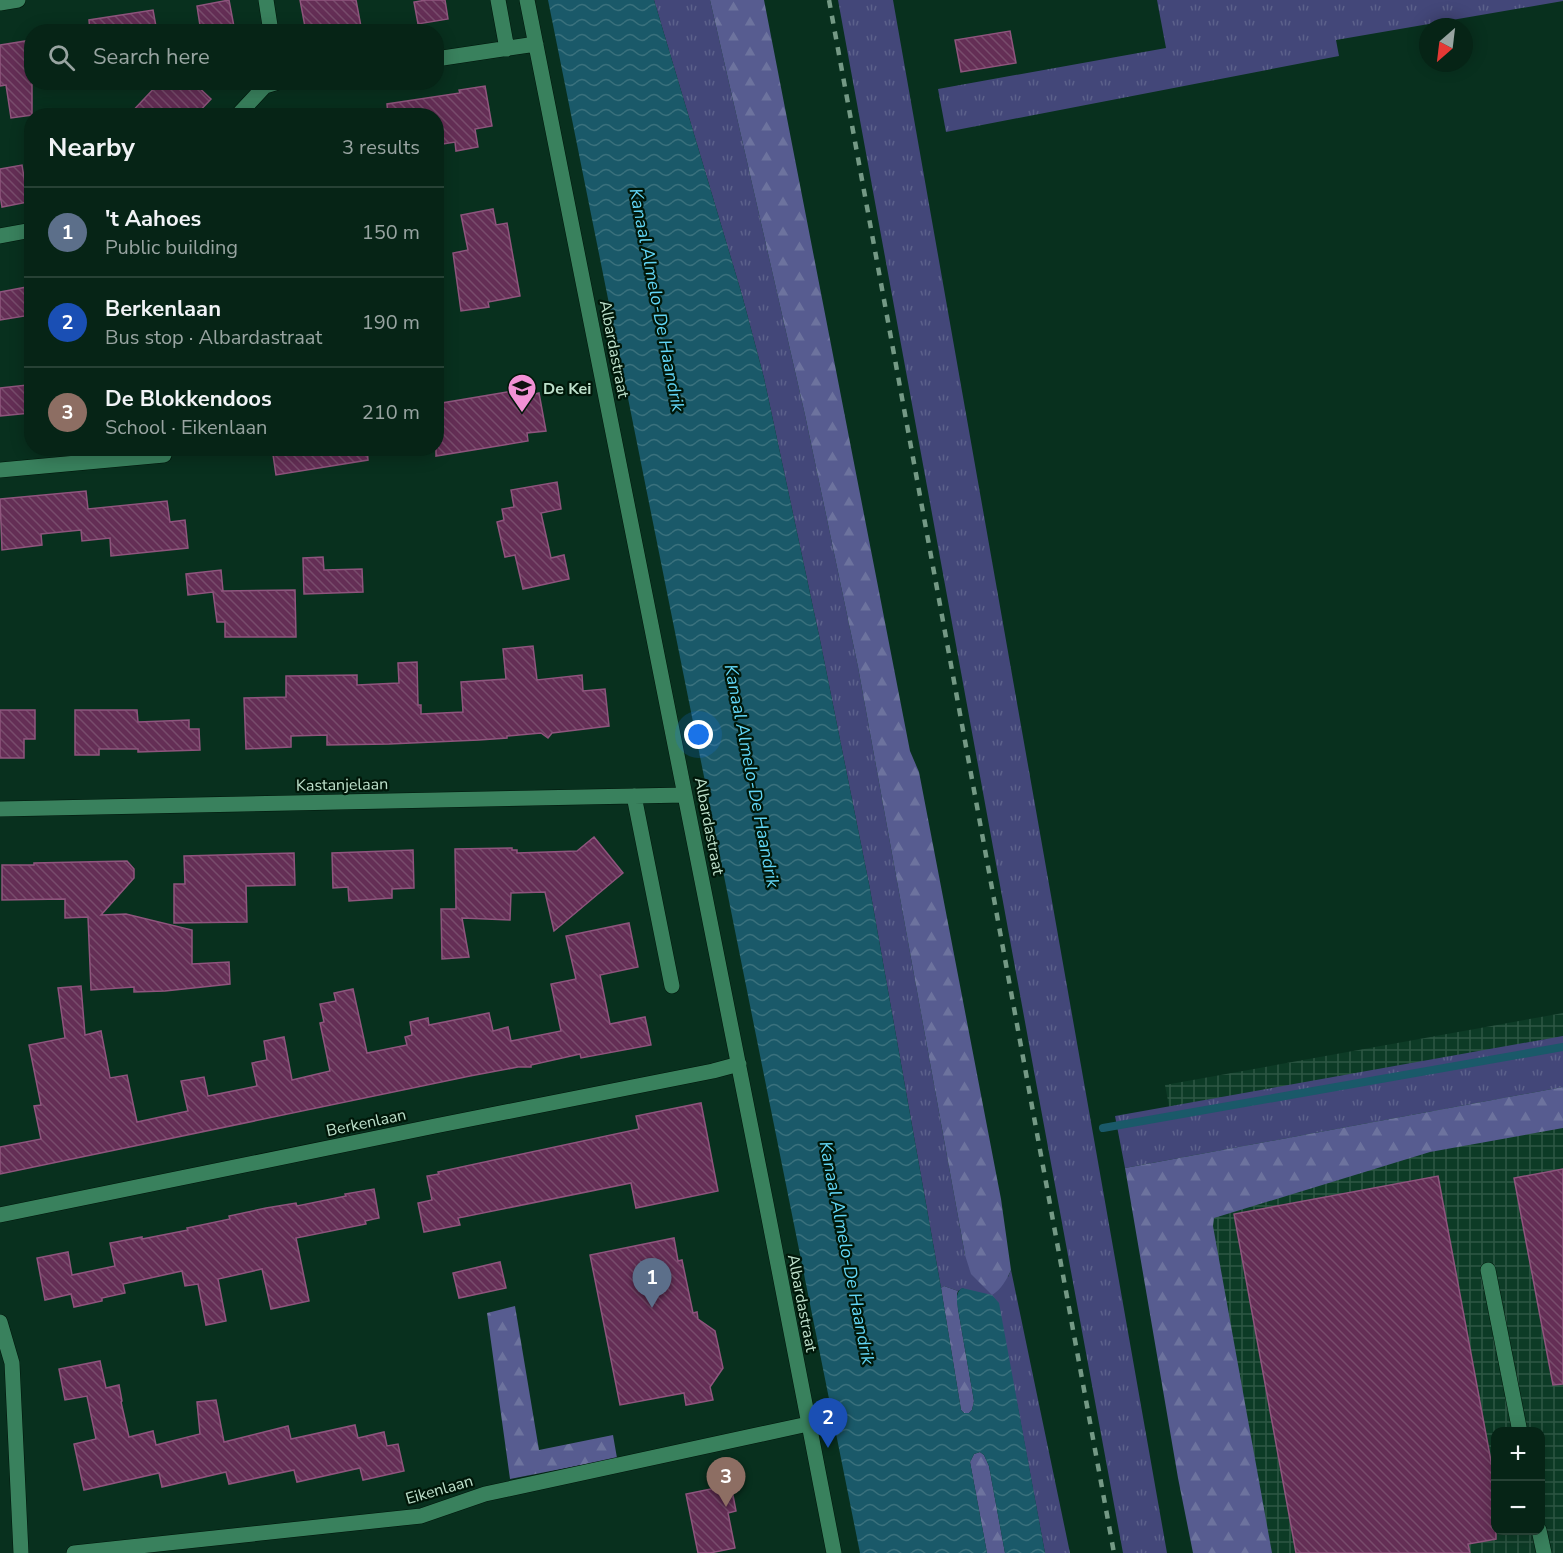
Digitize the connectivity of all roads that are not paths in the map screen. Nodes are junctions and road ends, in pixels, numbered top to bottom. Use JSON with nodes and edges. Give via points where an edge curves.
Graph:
{"nodes":[{"id":1,"x":18,"y":0,"type":"edge"},
{"id":2,"x":266,"y":0,"type":"edge"},
{"id":3,"x":498,"y":0,"type":"edge"},
{"id":4,"x":527,"y":0,"type":"edge"},
{"id":5,"x":0,"y":3,"type":"edge"},
{"id":6,"x":270,"y":24,"type":"edge"},
{"id":7,"x":536,"y":44,"type":"junction"},
{"id":8,"x":507,"y":49,"type":"junction"},
{"id":9,"x":444,"y":58,"type":"edge"},
{"id":10,"x":261,"y":90,"type":"edge"},
{"id":11,"x":244,"y":108,"type":"edge"},
{"id":12,"x":24,"y":232,"type":"edge"},
{"id":13,"x":0,"y":236,"type":"edge"},
{"id":14,"x":153,"y":456,"type":"edge"},
{"id":15,"x":0,"y":470,"type":"edge"},
{"id":16,"x":685,"y":795,"type":"junction"},
{"id":17,"x":634,"y":796,"type":"junction"},
{"id":18,"x":0,"y":808,"type":"edge"},
{"id":19,"x":672,"y":986,"type":"dead end"},
{"id":20,"x":739,"y":1065,"type":"junction"},
{"id":21,"x":0,"y":1215,"type":"edge"},
{"id":22,"x":1488,"y":1270,"type":"dead end"},
{"id":23,"x":0,"y":1322,"type":"edge"},
{"id":24,"x":808,"y":1424,"type":"junction"},
{"id":25,"x":1519,"y":1427,"type":"edge"},
{"id":26,"x":1540,"y":1535,"type":"edge"},
{"id":27,"x":21,"y":1553,"type":"edge"},
{"id":28,"x":74,"y":1553,"type":"edge"},
{"id":29,"x":834,"y":1553,"type":"edge"},
{"id":30,"x":1544,"y":1553,"type":"edge"}],
"edges":[{"from":1,"to":5,"type":"street"},
{"from":2,"to":6,"type":"street"},
{"from":3,"to":8,"type":"street"},
{"from":4,"to":7,"type":"street","name":"Albardastraat"},
{"from":7,"to":8,"type":"street"},
{"from":7,"to":16,"type":"street","name":"Albardastraat"},
{"from":8,"to":9,"type":"street"},
{"from":10,"to":11,"type":"street"},
{"from":12,"to":13,"type":"street"},
{"from":14,"to":15,"type":"street"},
{"from":16,"to":17,"type":"street","name":"Kastanjelaan"},
{"from":16,"to":20,"type":"street","name":"Albardastraat"},
{"from":17,"to":18,"type":"street","name":"Kastanjelaan"},
{"from":17,"to":19,"type":"street"},
{"from":20,"to":21,"type":"street","name":"Berkenlaan"},
{"from":20,"to":24,"type":"street","name":"Albardastraat"},
{"from":22,"to":25,"type":"street"},
{"from":23,"to":27,"type":"street","via":[[12,1363]]},
{"from":24,"to":28,"type":"street","name":"Eikenlaan","via":[[485,1494],[421,1516]]},
{"from":24,"to":29,"type":"street","name":"Albardastraat"},
{"from":26,"to":30,"type":"street"}]}
